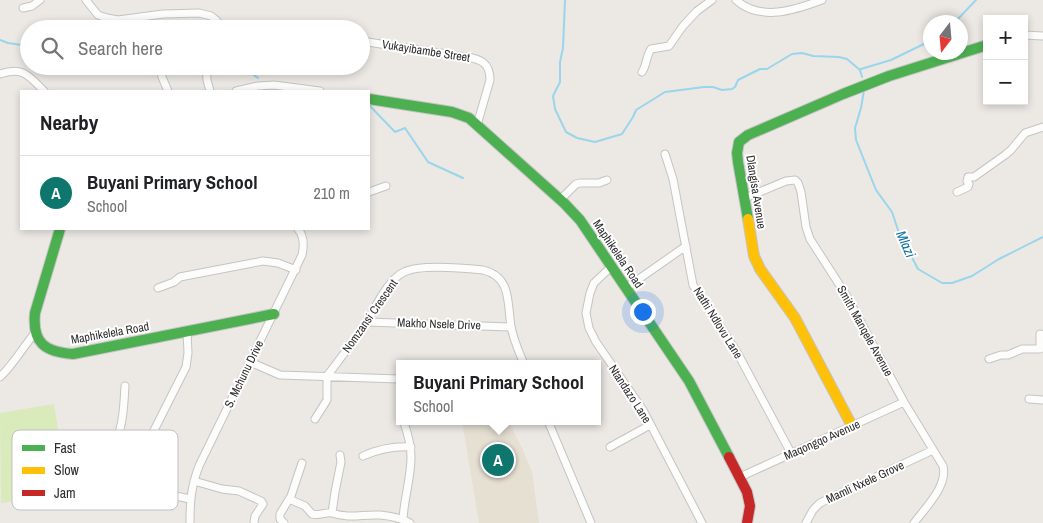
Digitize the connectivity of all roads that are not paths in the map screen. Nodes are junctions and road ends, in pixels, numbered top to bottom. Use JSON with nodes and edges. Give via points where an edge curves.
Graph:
{"nodes":[{"id":1,"x":40,"y":0,"type":"edge"},
{"id":2,"x":86,"y":0,"type":"edge"},
{"id":3,"x":712,"y":0,"type":"edge"},
{"id":4,"x":736,"y":0,"type":"edge"},
{"id":5,"x":822,"y":0,"type":"edge"},
{"id":6,"x":23,"y":8,"type":"dead end"},
{"id":7,"x":118,"y":20,"type":"edge"},
{"id":8,"x":118,"y":20,"type":"edge"},
{"id":9,"x":216,"y":20,"type":"edge"},
{"id":10,"x":1028,"y":35,"type":"edge"},
{"id":11,"x":1043,"y":36,"type":"edge"},
{"id":12,"x":370,"y":42,"type":"edge"},
{"id":13,"x":983,"y":46,"type":"edge"},
{"id":14,"x":20,"y":72,"type":"edge"},
{"id":15,"x":642,"y":72,"type":"dead end"},
{"id":16,"x":0,"y":74,"type":"edge"},
{"id":17,"x":28,"y":75,"type":"edge"},
{"id":18,"x":162,"y":75,"type":"edge"},
{"id":19,"x":207,"y":75,"type":"edge"},
{"id":20,"x":43,"y":90,"type":"edge"},
{"id":21,"x":168,"y":90,"type":"edge"},
{"id":22,"x":210,"y":90,"type":"edge"},
{"id":23,"x":240,"y":90,"type":"edge"},
{"id":24,"x":312,"y":90,"type":"edge"},
{"id":25,"x":370,"y":99,"type":"edge"},
{"id":26,"x":477,"y":125,"type":"junction"},
{"id":27,"x":1043,"y":126,"type":"edge"},
{"id":28,"x":665,"y":154,"type":"dead end"},
{"id":29,"x":606,"y":180,"type":"dead end"},
{"id":30,"x":386,"y":186,"type":"dead end"},
{"id":31,"x":370,"y":192,"type":"edge"},
{"id":32,"x":957,"y":192,"type":"dead end"},
{"id":33,"x":745,"y":198,"type":"junction"},
{"id":34,"x":560,"y":200,"type":"junction"},
{"id":35,"x":60,"y":230,"type":"edge"},
{"id":36,"x":301,"y":230,"type":"edge"},
{"id":37,"x":686,"y":246,"type":"junction"},
{"id":38,"x":611,"y":267,"type":"junction"},
{"id":39,"x":296,"y":270,"type":"junction"},
{"id":40,"x":158,"y":288,"type":"dead end"},
{"id":41,"x":626,"y":288,"type":"junction"},
{"id":42,"x":274,"y":314,"type":"junction"},
{"id":43,"x":367,"y":322,"type":"junction"},
{"id":44,"x":511,"y":327,"type":"junction"},
{"id":45,"x":187,"y":332,"type":"junction"},
{"id":46,"x":34,"y":333,"type":"junction"},
{"id":47,"x":1043,"y":335,"type":"edge"},
{"id":48,"x":989,"y":359,"type":"dead end"},
{"id":49,"x":523,"y":360,"type":"edge"},
{"id":50,"x":250,"y":362,"type":"junction"},
{"id":51,"x":327,"y":376,"type":"junction"},
{"id":52,"x":0,"y":377,"type":"edge"},
{"id":53,"x":396,"y":379,"type":"edge"},
{"id":54,"x":125,"y":386,"type":"dead end"},
{"id":55,"x":1029,"y":400,"type":"dead end"},
{"id":56,"x":1043,"y":400,"type":"edge"},
{"id":57,"x":904,"y":402,"type":"junction"},
{"id":58,"x":315,"y":419,"type":"dead end"},
{"id":59,"x":404,"y":425,"type":"edge"},
{"id":60,"x":550,"y":425,"type":"edge"},
{"id":61,"x":650,"y":425,"type":"junction"},
{"id":62,"x":852,"y":426,"type":"junction"},
{"id":63,"x":119,"y":430,"type":"edge"},
{"id":64,"x":154,"y":430,"type":"edge"},
{"id":65,"x":410,"y":447,"type":"junction"},
{"id":66,"x":610,"y":447,"type":"dead end"},
{"id":67,"x":933,"y":450,"type":"junction"},
{"id":68,"x":791,"y":453,"type":"junction"},
{"id":69,"x":340,"y":455,"type":"dead end"},
{"id":70,"x":363,"y":456,"type":"dead end"},
{"id":71,"x":302,"y":463,"type":"dead end"},
{"id":72,"x":740,"y":477,"type":"junction"},
{"id":73,"x":194,"y":481,"type":"junction"},
{"id":74,"x":178,"y":497,"type":"edge"},
{"id":75,"x":190,"y":499,"type":"junction"},
{"id":76,"x":289,"y":499,"type":"junction"},
{"id":77,"x":332,"y":513,"type":"junction"},
{"id":78,"x":403,"y":519,"type":"junction"},
{"id":79,"x":190,"y":523,"type":"edge"},
{"id":80,"x":254,"y":523,"type":"edge"},
{"id":81,"x":284,"y":523,"type":"edge"},
{"id":82,"x":410,"y":523,"type":"edge"},
{"id":83,"x":591,"y":523,"type":"edge"},
{"id":84,"x":702,"y":523,"type":"edge"},
{"id":85,"x":747,"y":523,"type":"edge"},
{"id":86,"x":806,"y":523,"type":"edge"},
{"id":87,"x":914,"y":523,"type":"edge"}],
"edges":[{"from":1,"to":6,"type":"street"},
{"from":2,"to":8,"type":"street","via":[[98,15]]},
{"from":3,"to":15,"type":"street","via":[[697,11],[669,46],[651,49]]},
{"from":4,"to":5,"type":"street","via":[[757,11],[781,12]]},
{"from":7,"to":9,"type":"street","via":[[199,13]]},
{"from":10,"to":11,"type":"street"},
{"from":12,"to":26,"type":"street","name":"Vukayibambe Street","via":[[481,60],[490,72],[490,80]]},
{"from":13,"to":33,"type":"street","name":"Dlangisa Avenue","via":[[889,76],[748,136],[740,142],[737,154]]},
{"from":14,"to":16,"type":"street"},
{"from":17,"to":20,"type":"street"},
{"from":18,"to":21,"type":"street"},
{"from":19,"to":22,"type":"street"},
{"from":23,"to":24,"type":"street","via":[[274,85]]},
{"from":25,"to":26,"type":"street","name":"Maphikelela Road","via":[[452,112],[464,115]]},
{"from":26,"to":34,"type":"street","name":"Maphikelela Road"},
{"from":27,"to":32,"type":"street","via":[[1025,133],[1005,155],[968,177],[968,188]]},
{"from":28,"to":37,"type":"street","name":"Nathi Ndlovu Lane"},
{"from":29,"to":34,"type":"street","via":[[576,184]]},
{"from":30,"to":31,"type":"street"},
{"from":33,"to":57,"type":"street","name":"Smith Manqele Avenue","via":[[786,181],[798,183],[810,239],[846,295]]},
{"from":33,"to":62,"type":"street","name":"Dlangisa Avenue","via":[[756,262],[795,318]]},
{"from":34,"to":38,"type":"street","name":"Maphikelela Road","via":[[580,220]]},
{"from":35,"to":46,"type":"street","via":[[35,313]]},
{"from":36,"to":39,"type":"street","name":"S. Mchunu Drive","via":[[303,248]]},
{"from":37,"to":41,"type":"street"},
{"from":37,"to":68,"type":"street","name":"Nathi Ndlovu Lane","via":[[693,285],[738,354]]},
{"from":38,"to":41,"type":"street","name":"Maphikelela Road"},
{"from":38,"to":61,"type":"street","name":"Ntandazo Lane","via":[[594,283],[590,293],[586,313],[589,328]]},
{"from":39,"to":40,"type":"street","via":[[263,261],[180,277]]},
{"from":39,"to":42,"type":"street","name":"S. Mchunu Drive"},
{"from":41,"to":72,"type":"street","name":"Maphikelela Road","via":[[689,381]]},
{"from":42,"to":45,"type":"street","name":"Maphikelela Road"},
{"from":42,"to":50,"type":"street","name":"S. Mchunu Drive"},
{"from":43,"to":44,"type":"street","name":"Makho Nsele Drive"},
{"from":43,"to":44,"type":"street","name":"Nomzansi Crescent","via":[[396,277],[410,269],[431,268],[484,270],[497,276],[508,295]]},
{"from":43,"to":51,"type":"street","name":"Nomzansi Crescent"},
{"from":44,"to":49,"type":"street","name":"Nomzansi Crescent"},
{"from":45,"to":46,"type":"street","name":"Maphikelela Road","via":[[73,354],[49,349]]},
{"from":45,"to":64,"type":"street","via":[[186,366]]},
{"from":46,"to":52,"type":"street"},
{"from":47,"to":48,"type":"street","via":[[1040,334],[1040,348],[1022,349]]},
{"from":50,"to":51,"type":"street","via":[[280,375]]},
{"from":50,"to":73,"type":"street","name":"S. Mchunu Drive"},
{"from":51,"to":53,"type":"street"},
{"from":51,"to":58,"type":"street","via":[[327,400]]},
{"from":54,"to":63,"type":"street"},
{"from":55,"to":56,"type":"street"},
{"from":57,"to":62,"type":"street","name":"Maqongqo Avenue"},
{"from":57,"to":67,"type":"street","name":"Smith Manqele Avenue"},
{"from":59,"to":65,"type":"street"},
{"from":60,"to":83,"type":"street"},
{"from":61,"to":66,"type":"street"},
{"from":61,"to":84,"type":"street","name":"Ntandazo Lane"},
{"from":62,"to":68,"type":"street","name":"Maqongqo Avenue"},
{"from":65,"to":70,"type":"street","via":[[384,448]]},
{"from":65,"to":78,"type":"street"},
{"from":67,"to":86,"type":"street","name":"Mamli Nxele Grove","via":[[820,503],[812,510]]},
{"from":67,"to":87,"type":"street","name":"Smith Manqele Avenue","via":[[944,466],[944,478]]},
{"from":68,"to":72,"type":"street","name":"Maqongqo Avenue"},
{"from":69,"to":77,"type":"street"},
{"from":71,"to":76,"type":"street"},
{"from":72,"to":85,"type":"street","name":"Maphikelela Road","via":[[750,500]]},
{"from":73,"to":75,"type":"street","name":"S. Mchunu Drive"},
{"from":73,"to":80,"type":"street","via":[[245,493],[261,501],[263,504]]},
{"from":74,"to":75,"type":"street"},
{"from":75,"to":79,"type":"street","name":"S. Mchunu Drive"},
{"from":76,"to":77,"type":"street","via":[[305,506],[312,514]]},
{"from":76,"to":81,"type":"street","via":[[280,514]]},
{"from":77,"to":78,"type":"street"},
{"from":78,"to":82,"type":"street"}]}
